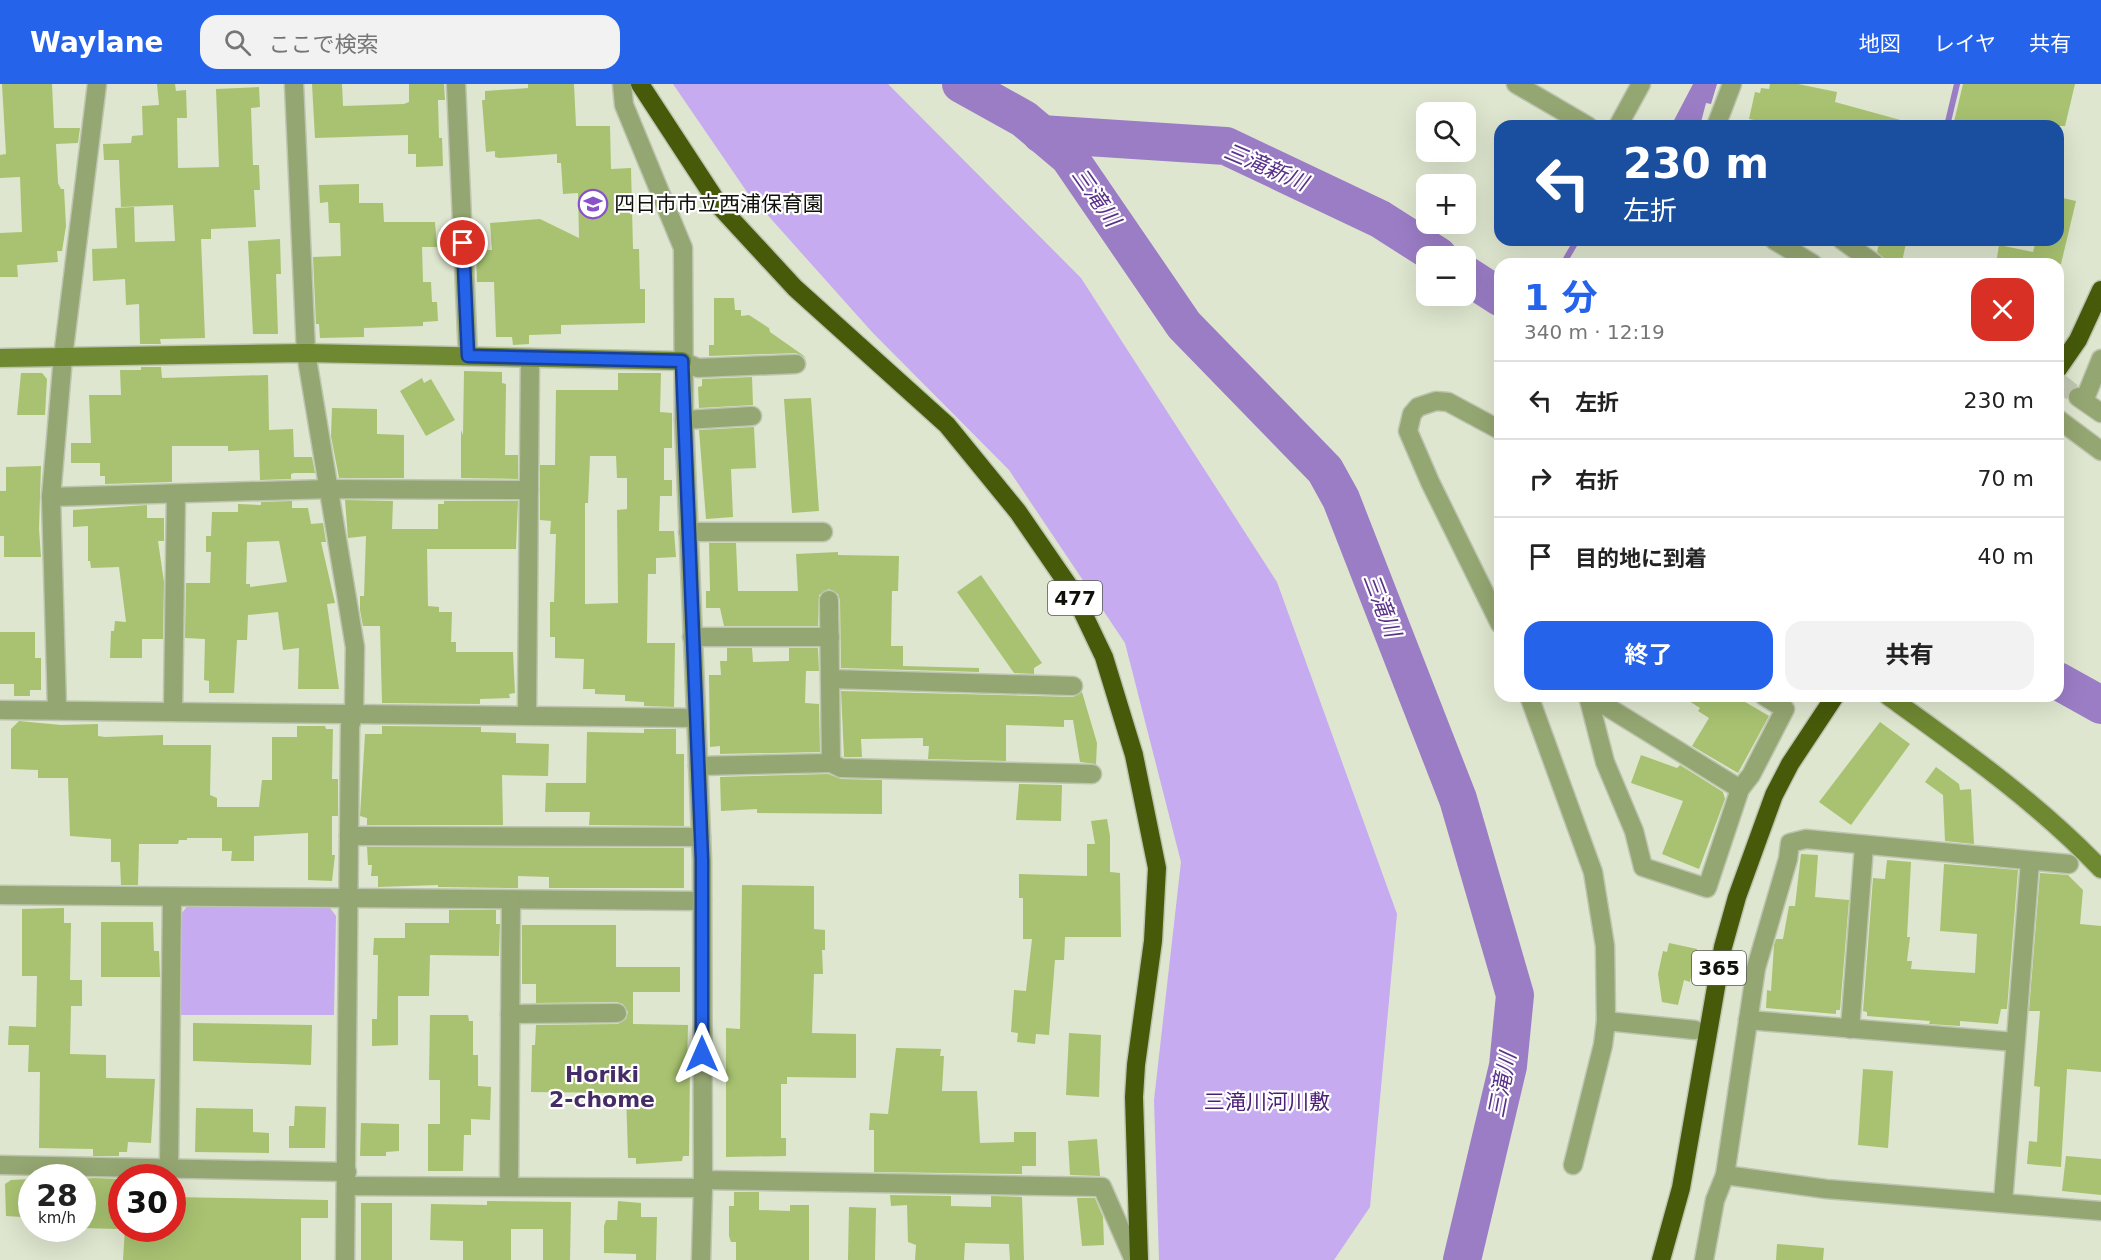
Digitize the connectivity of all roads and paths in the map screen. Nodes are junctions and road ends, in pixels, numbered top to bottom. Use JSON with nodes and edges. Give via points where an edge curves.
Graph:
{"nodes":[{"id":1,"x":97,"y":84,"type":"edge"},
{"id":2,"x":294,"y":84,"type":"edge"},
{"id":3,"x":456,"y":84,"type":"edge"},
{"id":4,"x":622,"y":84,"type":"edge"},
{"id":5,"x":639,"y":84,"type":"edge"},
{"id":6,"x":1515,"y":84,"type":"edge"},
{"id":7,"x":1641,"y":84,"type":"edge"},
{"id":8,"x":1732,"y":84,"type":"edge"},
{"id":9,"x":1578,"y":120,"type":"edge"},
{"id":10,"x":1621,"y":120,"type":"edge"},
{"id":11,"x":1718,"y":120,"type":"edge"},
{"id":12,"x":1850,"y":246,"type":"edge"},
{"id":13,"x":1792,"y":247,"type":"edge"},
{"id":14,"x":1806,"y":258,"type":"edge"},
{"id":15,"x":1867,"y":258,"type":"edge"},
{"id":16,"x":2101,"y":291,"type":"edge"},
{"id":17,"x":306,"y":353,"type":"junction"},
{"id":18,"x":468,"y":356,"type":"junction"},
{"id":19,"x":63,"y":357,"type":"junction"},
{"id":20,"x":0,"y":358,"type":"edge"},
{"id":21,"x":530,"y":358,"type":"junction"},
{"id":22,"x":2101,"y":359,"type":"edge"},
{"id":23,"x":2064,"y":360,"type":"edge"},
{"id":24,"x":682,"y":361,"type":"junction"},
{"id":25,"x":796,"y":364,"type":"dead end"},
{"id":26,"x":2101,"y":413,"type":"edge"},
{"id":27,"x":752,"y":416,"type":"dead end"},
{"id":28,"x":684,"y":420,"type":"junction"},
{"id":29,"x":2064,"y":423,"type":"edge"},
{"id":30,"x":1494,"y":427,"type":"edge"},
{"id":31,"x":2101,"y":451,"type":"edge"},
{"id":32,"x":329,"y":489,"type":"junction"},
{"id":33,"x":529,"y":490,"type":"junction"},
{"id":34,"x":176,"y":494,"type":"junction"},
{"id":35,"x":51,"y":497,"type":"junction"},
{"id":36,"x":688,"y":532,"type":"junction"},
{"id":37,"x":823,"y":532,"type":"dead end"},
{"id":38,"x":829,"y":600,"type":"dead end"},
{"id":39,"x":1494,"y":612,"type":"edge"},
{"id":40,"x":692,"y":637,"type":"junction"},
{"id":41,"x":830,"y":638,"type":"junction"},
{"id":42,"x":830,"y":679,"type":"junction"},
{"id":43,"x":1073,"y":686,"type":"dead end"},
{"id":44,"x":1531,"y":702,"type":"edge"},
{"id":45,"x":1589,"y":702,"type":"edge"},
{"id":46,"x":1598,"y":702,"type":"edge"},
{"id":47,"x":1774,"y":702,"type":"edge"},
{"id":48,"x":1831,"y":702,"type":"edge"},
{"id":49,"x":1896,"y":702,"type":"edge"},
{"id":50,"x":57,"y":709,"type":"junction"},
{"id":51,"x":0,"y":710,"type":"edge"},
{"id":52,"x":173,"y":711,"type":"junction"},
{"id":53,"x":354,"y":713,"type":"junction"},
{"id":54,"x":526,"y":715,"type":"junction"},
{"id":55,"x":695,"y":717,"type":"junction"},
{"id":56,"x":831,"y":763,"type":"junction"},
{"id":57,"x":698,"y":766,"type":"junction"},
{"id":58,"x":1092,"y":774,"type":"dead end"},
{"id":59,"x":1740,"y":789,"type":"junction"},
{"id":60,"x":349,"y":836,"type":"junction"},
{"id":61,"x":701,"y":837,"type":"junction"},
{"id":62,"x":1864,"y":846,"type":"junction"},
{"id":63,"x":2030,"y":862,"type":"junction"},
{"id":64,"x":2069,"y":864,"type":"dead end"},
{"id":65,"x":2101,"y":869,"type":"edge"},
{"id":66,"x":0,"y":896,"type":"edge"},
{"id":67,"x":172,"y":897,"type":"junction"},
{"id":68,"x":348,"y":899,"type":"junction"},
{"id":69,"x":511,"y":900,"type":"junction"},
{"id":70,"x":702,"y":901,"type":"junction"},
{"id":71,"x":617,"y":1013,"type":"dead end"},
{"id":72,"x":510,"y":1014,"type":"junction"},
{"id":73,"x":1748,"y":1020,"type":"junction"},
{"id":74,"x":1606,"y":1021,"type":"junction"},
{"id":75,"x":1850,"y":1029,"type":"junction"},
{"id":76,"x":1695,"y":1030,"type":"dead end"},
{"id":77,"x":2015,"y":1042,"type":"junction"},
{"id":78,"x":169,"y":1164,"type":"edge"},
{"id":79,"x":0,"y":1165,"type":"edge"},
{"id":80,"x":1573,"y":1165,"type":"dead end"},
{"id":81,"x":108,"y":1167,"type":"edge"},
{"id":82,"x":186,"y":1169,"type":"edge"},
{"id":83,"x":1725,"y":1175,"type":"junction"},
{"id":84,"x":347,"y":1179,"type":"junction"},
{"id":85,"x":703,"y":1184,"type":"junction"},
{"id":86,"x":509,"y":1185,"type":"junction"},
{"id":87,"x":2003,"y":1202,"type":"junction"},
{"id":88,"x":2101,"y":1211,"type":"edge"},
{"id":89,"x":345,"y":1260,"type":"edge"},
{"id":90,"x":700,"y":1260,"type":"edge"},
{"id":91,"x":1134,"y":1260,"type":"edge"},
{"id":92,"x":1139,"y":1260,"type":"edge"},
{"id":93,"x":1661,"y":1260,"type":"edge"},
{"id":94,"x":1704,"y":1260,"type":"edge"}],
"edges":[{"from":1,"to":19,"type":"street"},
{"from":2,"to":17,"type":"street"},
{"from":3,"to":18,"type":"street"},
{"from":4,"to":24,"type":"street","via":[[624,105],[682,248]]},
{"from":5,"to":92,"type":"highway","number":"477","via":[[721,208],[795,288],[946,425],[1018,512],[1073,592],[1104,657],[1134,755],[1157,868],[1153,941],[1134,1097]]},
{"from":6,"to":9,"type":"street"},
{"from":7,"to":10,"type":"street"},
{"from":8,"to":11,"type":"street"},
{"from":12,"to":15,"type":"street"},
{"from":13,"to":14,"type":"street"},
{"from":16,"to":23,"type":"highway"},
{"from":17,"to":18,"type":"street"},
{"from":17,"to":19,"type":"street"},
{"from":17,"to":32,"type":"street"},
{"from":18,"to":21,"type":"street"},
{"from":19,"to":20,"type":"street"},
{"from":19,"to":35,"type":"street"},
{"from":21,"to":24,"type":"street"},
{"from":21,"to":33,"type":"street"},
{"from":22,"to":26,"type":"street","via":[[2081,399]]},
{"from":24,"to":25,"type":"street","via":[[698,368]]},
{"from":24,"to":28,"type":"street"},
{"from":27,"to":28,"type":"street"},
{"from":28,"to":36,"type":"street"},
{"from":29,"to":31,"type":"street"},
{"from":30,"to":39,"type":"street","via":[[1448,402],[1436,401],[1418,407],[1408,431]]},
{"from":32,"to":33,"type":"street"},
{"from":32,"to":34,"type":"street"},
{"from":32,"to":53,"type":"street","via":[[355,647]]},
{"from":33,"to":54,"type":"street"},
{"from":34,"to":35,"type":"street"},
{"from":34,"to":52,"type":"street"},
{"from":35,"to":50,"type":"street"},
{"from":36,"to":37,"type":"street"},
{"from":36,"to":40,"type":"street"},
{"from":38,"to":41,"type":"street"},
{"from":40,"to":41,"type":"street"},
{"from":40,"to":55,"type":"street"},
{"from":41,"to":42,"type":"street"},
{"from":42,"to":43,"type":"street"},
{"from":42,"to":56,"type":"street"},
{"from":44,"to":74,"type":"street","via":[[1593,872],[1605,946]]},
{"from":45,"to":59,"type":"street","via":[[1602,753],[1634,831],[1643,867],[1707,888]]},
{"from":46,"to":59,"type":"street"},
{"from":47,"to":59,"type":"street","via":[[1785,709]]},
{"from":48,"to":93,"type":"highway","number":"365","via":[[1774,795],[1737,897],[1723,947],[1681,1188]]},
{"from":49,"to":65,"type":"street","via":[[2016,789]]},
{"from":50,"to":51,"type":"street"},
{"from":50,"to":52,"type":"street"},
{"from":52,"to":53,"type":"street"},
{"from":53,"to":54,"type":"street"},
{"from":53,"to":60,"type":"street","via":[[350,726]]},
{"from":54,"to":55,"type":"street"},
{"from":55,"to":57,"type":"street"},
{"from":56,"to":57,"type":"street"},
{"from":56,"to":58,"type":"street","via":[[842,768]]},
{"from":57,"to":61,"type":"street"},
{"from":60,"to":61,"type":"street"},
{"from":60,"to":68,"type":"street"},
{"from":61,"to":70,"type":"street"},
{"from":62,"to":63,"type":"street"},
{"from":62,"to":73,"type":"street","via":[[1806,839],[1790,843],[1756,968]]},
{"from":62,"to":75,"type":"street"},
{"from":63,"to":64,"type":"street"},
{"from":63,"to":77,"type":"street"},
{"from":66,"to":67,"type":"street"},
{"from":67,"to":68,"type":"street"},
{"from":67,"to":78,"type":"street"},
{"from":68,"to":69,"type":"street"},
{"from":68,"to":84,"type":"street"},
{"from":69,"to":70,"type":"street"},
{"from":69,"to":72,"type":"street"},
{"from":70,"to":85,"type":"street"},
{"from":71,"to":72,"type":"street"},
{"from":72,"to":86,"type":"street"},
{"from":73,"to":75,"type":"street"},
{"from":73,"to":83,"type":"street"},
{"from":74,"to":76,"type":"street"},
{"from":74,"to":80,"type":"street"},
{"from":75,"to":77,"type":"street"},
{"from":77,"to":87,"type":"street"},
{"from":79,"to":81,"type":"street"},
{"from":82,"to":84,"type":"street"},
{"from":83,"to":87,"type":"street","via":[[1826,1189]]},
{"from":83,"to":94,"type":"street","via":[[1715,1200]]},
{"from":84,"to":86,"type":"street"},
{"from":84,"to":89,"type":"street"},
{"from":85,"to":86,"type":"street"},
{"from":85,"to":90,"type":"street"},
{"from":85,"to":91,"type":"street","via":[[1102,1187]]},
{"from":87,"to":88,"type":"street"}]}
